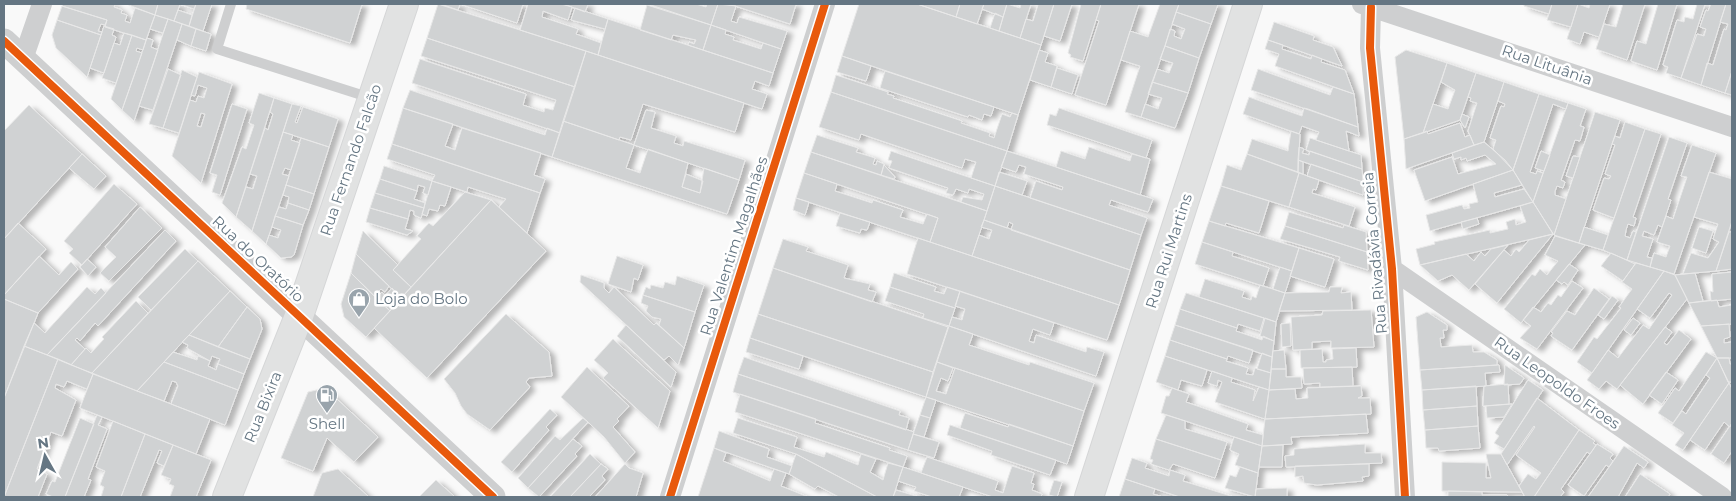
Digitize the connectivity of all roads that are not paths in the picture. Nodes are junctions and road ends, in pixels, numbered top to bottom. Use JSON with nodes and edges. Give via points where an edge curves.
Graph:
{"nodes":[{"id":1,"x":42,"y":4,"type":"edge"},
{"id":2,"x":231,"y":4,"type":"edge"},
{"id":3,"x":404,"y":4,"type":"edge"},
{"id":4,"x":825,"y":4,"type":"edge"},
{"id":5,"x":1248,"y":4,"type":"edge"},
{"id":6,"x":1366,"y":5,"type":"edge"},
{"id":7,"x":4,"y":40,"type":"edge"},
{"id":8,"x":23,"y":59,"type":"junction"},
{"id":9,"x":372,"y":98,"type":"junction"},
{"id":10,"x":1732,"y":127,"type":"edge"},
{"id":11,"x":1392,"y":268,"type":"junction"},
{"id":12,"x":299,"y":316,"type":"junction"},
{"id":13,"x":227,"y":497,"type":"edge"},
{"id":14,"x":493,"y":497,"type":"edge"},
{"id":15,"x":670,"y":497,"type":"edge"},
{"id":16,"x":1089,"y":497,"type":"edge"},
{"id":17,"x":1405,"y":497,"type":"edge"},
{"id":18,"x":1722,"y":497,"type":"edge"}],
"edges":[{"from":1,"to":8,"type":"street"},
{"from":2,"to":9,"type":"lane","via":[[217,49]]},
{"from":3,"to":9,"type":"main road","name":"Rua Fernando Falcão"},
{"from":4,"to":15,"type":"street","name":"Rua Valentim Magalhães"},
{"from":5,"to":16,"type":"main road","name":"Rua Rui Martins"},
{"from":6,"to":10,"type":"street","name":"Rua Lituânia"},
{"from":6,"to":11,"type":"street","name":"Rua Rivadávia Correia"},
{"from":7,"to":8,"type":"street","name":"Rua do Oratório"},
{"from":8,"to":12,"type":"street","name":"Rua do Oratório"},
{"from":9,"to":12,"type":"main road","name":"Rua Fernando Falcão"},
{"from":11,"to":17,"type":"street","name":"Rua Rivadávia Correia"},
{"from":11,"to":18,"type":"street","name":"Rua Leopoldo Froes"},
{"from":12,"to":13,"type":"main road","name":"Rua Bixira"},
{"from":12,"to":14,"type":"street","name":"Rua do Oratório"}]}
